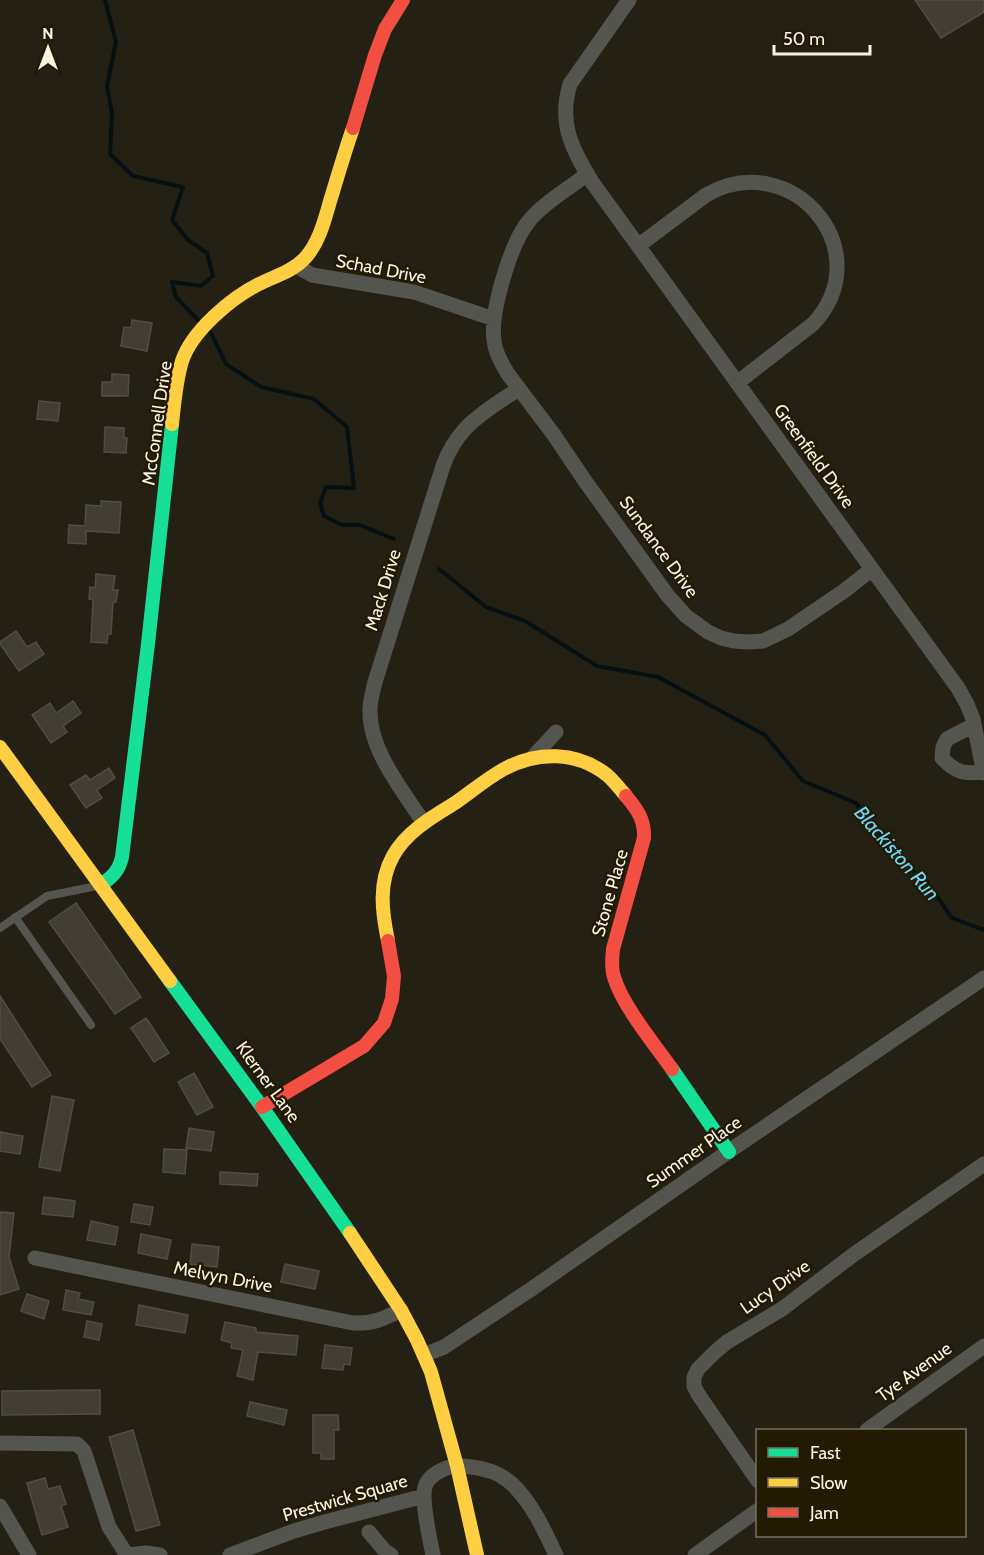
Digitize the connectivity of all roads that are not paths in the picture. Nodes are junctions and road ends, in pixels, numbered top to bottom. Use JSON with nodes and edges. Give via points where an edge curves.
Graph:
{"nodes":[{"id":1,"x":403,"y":0,"type":"edge"},
{"id":2,"x":629,"y":0,"type":"edge"},
{"id":3,"x":587,"y":174,"type":"junction"},
{"id":4,"x":638,"y":246,"type":"junction"},
{"id":5,"x":296,"y":266,"type":"junction"},
{"id":6,"x":494,"y":319,"type":"junction"},
{"id":7,"x":737,"y":383,"type":"junction"},
{"id":8,"x":519,"y":389,"type":"junction"},
{"id":9,"x":872,"y":569,"type":"junction"},
{"id":10,"x":974,"y":724,"type":"junction"},
{"id":11,"x":556,"y":732,"type":"dead end"},
{"id":12,"x":0,"y":747,"type":"edge"},
{"id":13,"x":532,"y":758,"type":"junction"},
{"id":14,"x":984,"y":773,"type":"edge"},
{"id":15,"x":424,"y":824,"type":"junction"},
{"id":16,"x":101,"y":885,"type":"junction"},
{"id":17,"x":15,"y":917,"type":"junction"},
{"id":18,"x":0,"y":928,"type":"edge"},
{"id":19,"x":984,"y":978,"type":"edge"},
{"id":20,"x":91,"y":1025,"type":"dead end"},
{"id":21,"x":262,"y":1107,"type":"junction"},
{"id":22,"x":729,"y":1152,"type":"junction"},
{"id":23,"x":984,"y":1164,"type":"edge"},
{"id":24,"x":35,"y":1258,"type":"dead end"},
{"id":25,"x":401,"y":1310,"type":"junction"},
{"id":26,"x":984,"y":1346,"type":"edge"},
{"id":27,"x":424,"y":1355,"type":"junction"},
{"id":28,"x":870,"y":1429,"type":"edge"},
{"id":29,"x":0,"y":1443,"type":"edge"},
{"id":30,"x":457,"y":1466,"type":"junction"},
{"id":31,"x":756,"y":1478,"type":"edge"},
{"id":32,"x":424,"y":1496,"type":"junction"},
{"id":33,"x":0,"y":1506,"type":"edge"},
{"id":34,"x":756,"y":1511,"type":"edge"},
{"id":35,"x":369,"y":1532,"type":"dead end"},
{"id":36,"x":29,"y":1555,"type":"edge"},
{"id":37,"x":128,"y":1555,"type":"edge"},
{"id":38,"x":160,"y":1555,"type":"edge"},
{"id":39,"x":233,"y":1555,"type":"edge"},
{"id":40,"x":391,"y":1555,"type":"edge"},
{"id":41,"x":433,"y":1555,"type":"edge"},
{"id":42,"x":477,"y":1555,"type":"edge"},
{"id":43,"x":556,"y":1555,"type":"edge"},
{"id":44,"x":695,"y":1555,"type":"edge"}],
"edges":[{"from":1,"to":5,"type":"street","name":"McConnell Drive","via":[[375,55],[313,248]]},
{"from":2,"to":3,"type":"street","name":"Greenfield Drive","via":[[570,84],[566,97],[570,141]]},
{"from":3,"to":4,"type":"street","name":"Greenfield Drive"},
{"from":3,"to":6,"type":"street","via":[[536,213],[522,231],[512,252]]},
{"from":4,"to":7,"type":"street","name":"Greenfield Drive"},
{"from":4,"to":7,"type":"street","via":[[706,195],[742,182],[779,187],[820,216],[832,238],[836,264],[828,303],[813,324]]},
{"from":5,"to":6,"type":"street","name":"Schad Drive","via":[[312,275],[414,292]]},
{"from":5,"to":16,"type":"street","name":"McConnell Drive","via":[[258,285],[210,318],[193,339],[182,362],[123,850],[119,870]]},
{"from":6,"to":8,"type":"street","name":"Sundance Drive","via":[[497,352]]},
{"from":7,"to":9,"type":"street","name":"Greenfield Drive"},
{"from":8,"to":9,"type":"street","name":"Sundance Drive","via":[[668,596],[708,632],[734,641],[763,641],[788,629]]},
{"from":8,"to":15,"type":"street","name":"Mack Drive","via":[[466,428],[449,452],[371,696],[371,722],[378,747]]},
{"from":9,"to":10,"type":"street","name":"Greenfield Drive","via":[[958,688]]},
{"from":10,"to":14,"type":"street","name":"Greenfield Drive"},
{"from":10,"to":14,"type":"street","via":[[947,739],[942,758],[951,768],[966,774]]},
{"from":11,"to":13,"type":"street","name":"Stone Place"},
{"from":12,"to":16,"type":"street","name":"Klerner Lane"},
{"from":13,"to":15,"type":"street","name":"Stone Place","via":[[500,771]]},
{"from":13,"to":22,"type":"street","name":"Stone Place","via":[[561,757],[595,768],[626,796],[645,824],[644,846],[614,949],[614,978],[639,1023]]},
{"from":15,"to":21,"type":"street","name":"Stone Place","via":[[398,848],[383,886],[394,980],[390,1012],[383,1025],[364,1046]]},
{"from":16,"to":17,"type":"lane","via":[[47,896]]},
{"from":16,"to":21,"type":"street","name":"Klerner Lane"},
{"from":17,"to":18,"type":"lane"},
{"from":17,"to":20,"type":"lane"},
{"from":19,"to":22,"type":"street","name":"Summer Place"},
{"from":21,"to":25,"type":"street","name":"Klerner Lane"},
{"from":22,"to":27,"type":"street","name":"Summer Place","via":[[530,1290],[444,1347]]},
{"from":23,"to":31,"type":"street","name":"Lucy Drive","via":[[782,1309],[727,1342],[698,1369],[694,1386],[698,1394]]},
{"from":24,"to":25,"type":"street","name":"Melvyn Drive","via":[[352,1323],[378,1321]]},
{"from":25,"to":27,"type":"street","name":"Klerner Lane"},
{"from":26,"to":28,"type":"street","name":"Tye Avenue"},
{"from":27,"to":30,"type":"street","name":"Klerner Lane"},
{"from":29,"to":37,"type":"street","via":[[77,1444],[84,1451],[109,1527]]},
{"from":30,"to":32,"type":"street","name":"Prestwick Square","via":[[431,1477]]},
{"from":30,"to":42,"type":"street","name":"Klerner Lane"},
{"from":30,"to":43,"type":"street","via":[[492,1471],[515,1486],[531,1506]]},
{"from":32,"to":39,"type":"street","name":"Prestwick Square","via":[[294,1531]]},
{"from":32,"to":41,"type":"street"},
{"from":33,"to":36,"type":"street"},
{"from":34,"to":44,"type":"street"},
{"from":35,"to":40,"type":"street"},
{"from":37,"to":38,"type":"street"}]}
